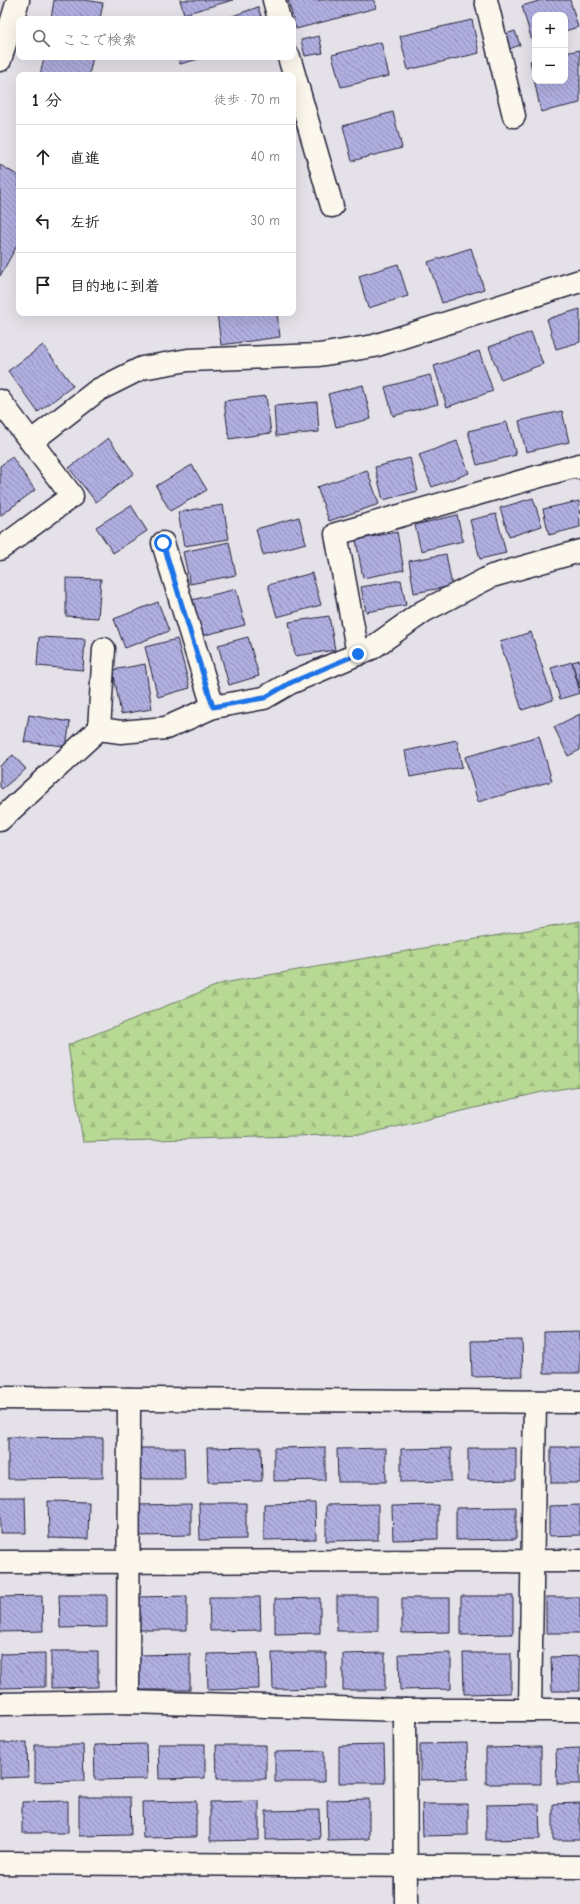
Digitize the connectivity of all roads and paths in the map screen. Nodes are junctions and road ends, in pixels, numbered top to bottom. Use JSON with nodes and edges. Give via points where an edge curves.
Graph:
{"nodes":[{"id":1,"x":18,"y":0,"type":"edge"},
{"id":2,"x":274,"y":0,"type":"edge"},
{"id":3,"x":486,"y":0,"type":"edge"},
{"id":4,"x":278,"y":16,"type":"edge"},
{"id":5,"x":0,"y":60,"type":"edge"},
{"id":6,"x":290,"y":60,"type":"edge"},
{"id":7,"x":293,"y":72,"type":"edge"},
{"id":8,"x":296,"y":81,"type":"edge"},
{"id":9,"x":514,"y":116,"type":"dead end"},
{"id":10,"x":332,"y":206,"type":"dead end"},
{"id":11,"x":580,"y":281,"type":"edge"},
{"id":12,"x":0,"y":401,"type":"edge"},
{"id":13,"x":32,"y":441,"type":"junction"},
{"id":14,"x":580,"y":468,"type":"edge"},
{"id":15,"x":163,"y":543,"type":"dead end"},
{"id":16,"x":0,"y":549,"type":"edge"},
{"id":17,"x":580,"y":551,"type":"edge"},
{"id":18,"x":104,"y":649,"type":"dead end"},
{"id":19,"x":358,"y":654,"type":"junction"},
{"id":20,"x":213,"y":707,"type":"junction"},
{"id":21,"x":99,"y":729,"type":"junction"},
{"id":22,"x":0,"y":820,"type":"edge"},
{"id":23,"x":0,"y":1398,"type":"edge"},
{"id":24,"x":129,"y":1399,"type":"junction"},
{"id":25,"x":535,"y":1402,"type":"junction"},
{"id":26,"x":580,"y":1402,"type":"edge"},
{"id":27,"x":534,"y":1560,"type":"junction"},
{"id":28,"x":580,"y":1561,"type":"edge"},
{"id":29,"x":0,"y":1562,"type":"edge"},
{"id":30,"x":128,"y":1563,"type":"junction"},
{"id":31,"x":128,"y":1702,"type":"junction"},
{"id":32,"x":0,"y":1704,"type":"edge"},
{"id":33,"x":405,"y":1710,"type":"junction"},
{"id":34,"x":530,"y":1710,"type":"junction"},
{"id":35,"x":580,"y":1710,"type":"edge"},
{"id":36,"x":0,"y":1862,"type":"edge"},
{"id":37,"x":407,"y":1866,"type":"junction"},
{"id":38,"x":580,"y":1866,"type":"edge"},
{"id":39,"x":406,"y":1904,"type":"edge"}],
"edges":[{"from":1,"to":5,"type":"street"},
{"from":2,"to":4,"type":"street"},
{"from":3,"to":9,"type":"street"},
{"from":6,"to":7,"type":"street"},
{"from":8,"to":10,"type":"street"},
{"from":11,"to":13,"type":"street","via":[[374,346],[318,354],[188,360],[142,368],[98,390]]},
{"from":12,"to":13,"type":"street"},
{"from":13,"to":16,"type":"street","via":[[72,496]]},
{"from":14,"to":19,"type":"street","via":[[579,464],[336,534]]},
{"from":15,"to":20,"type":"street"},
{"from":17,"to":19,"type":"street","via":[[492,576],[424,611],[372,648]]},
{"from":18,"to":21,"type":"street"},
{"from":19,"to":20,"type":"street","via":[[290,683],[264,698]]},
{"from":20,"to":21,"type":"street","via":[[166,728],[121,732]]},
{"from":21,"to":22,"type":"street"},
{"from":23,"to":24,"type":"street"},
{"from":24,"to":25,"type":"street"},
{"from":24,"to":30,"type":"street"},
{"from":25,"to":26,"type":"street"},
{"from":25,"to":27,"type":"street"},
{"from":27,"to":28,"type":"street"},
{"from":27,"to":30,"type":"street"},
{"from":27,"to":34,"type":"street"},
{"from":29,"to":30,"type":"street"},
{"from":30,"to":31,"type":"street"},
{"from":31,"to":32,"type":"street"},
{"from":31,"to":33,"type":"street"},
{"from":33,"to":34,"type":"street"},
{"from":33,"to":37,"type":"street"},
{"from":34,"to":35,"type":"street"},
{"from":36,"to":37,"type":"street"},
{"from":37,"to":38,"type":"street"},
{"from":37,"to":39,"type":"street"}]}
